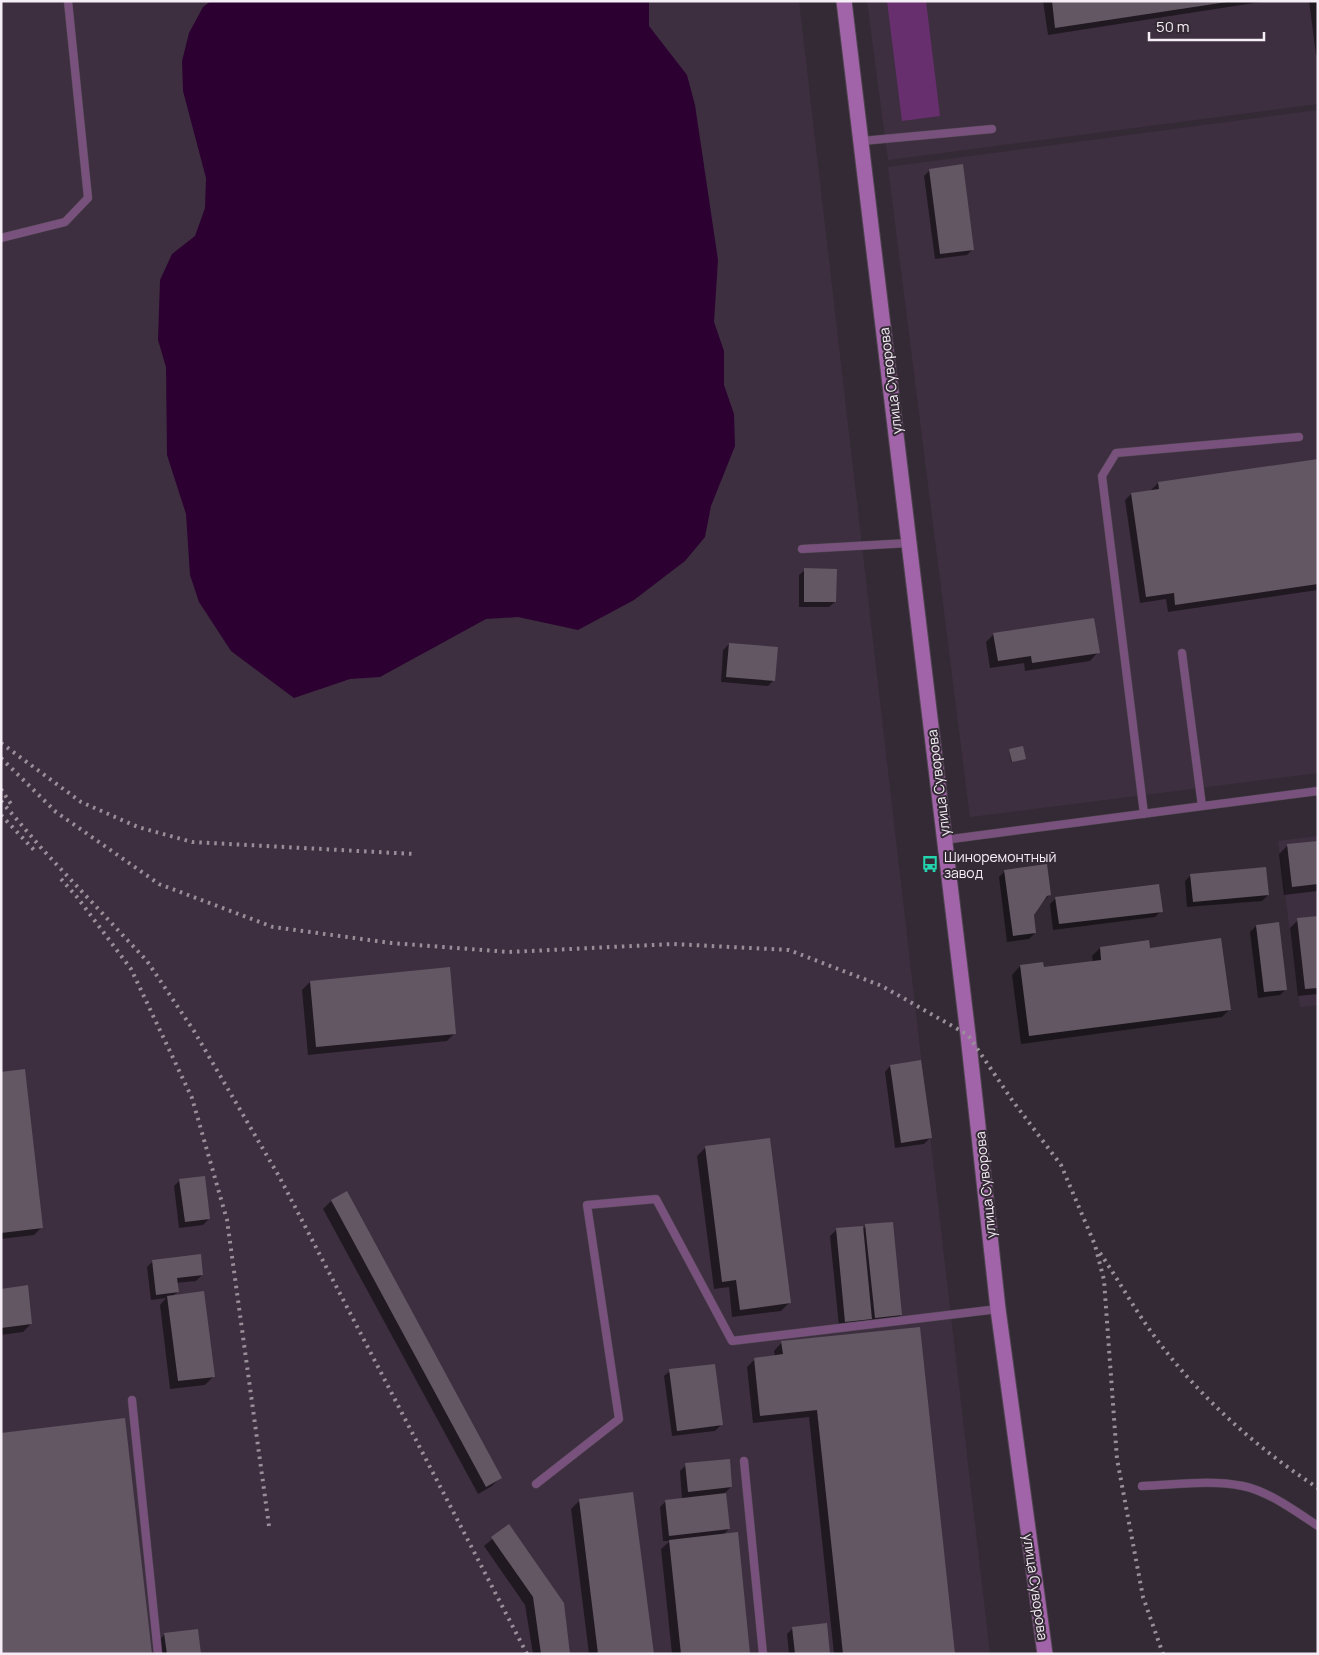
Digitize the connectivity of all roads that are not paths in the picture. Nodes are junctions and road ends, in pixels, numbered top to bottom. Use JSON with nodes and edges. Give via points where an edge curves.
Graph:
{"nodes":[{"id":1,"x":68,"y":1,"type":"edge"},
{"id":2,"x":844,"y":1,"type":"edge"},
{"id":3,"x":992,"y":129,"type":"dead end"},
{"id":4,"x":862,"y":141,"type":"junction"},
{"id":5,"x":1,"y":238,"type":"edge"},
{"id":6,"x":1299,"y":437,"type":"dead end"},
{"id":7,"x":909,"y":543,"type":"junction"},
{"id":8,"x":802,"y":548,"type":"dead end"},
{"id":9,"x":1182,"y":653,"type":"dead end"},
{"id":10,"x":1318,"y":791,"type":"edge"},
{"id":11,"x":1202,"y":806,"type":"junction"},
{"id":12,"x":1144,"y":814,"type":"junction"},
{"id":13,"x":944,"y":840,"type":"junction"},
{"id":14,"x":998,"y":1309,"type":"junction"},
{"id":15,"x":132,"y":1400,"type":"dead end"},
{"id":16,"x":744,"y":1461,"type":"dead end"},
{"id":17,"x":536,"y":1484,"type":"dead end"},
{"id":18,"x":1142,"y":1486,"type":"dead end"},
{"id":19,"x":1318,"y":1526,"type":"edge"},
{"id":20,"x":158,"y":1654,"type":"edge"},
{"id":21,"x":763,"y":1654,"type":"edge"},
{"id":22,"x":1045,"y":1654,"type":"edge"}],
"edges":[{"from":1,"to":5,"type":"lane","via":[[88,198],[65,222]]},
{"from":2,"to":4,"type":"main road","name":"улица Суворова"},
{"from":3,"to":4,"type":"lane"},
{"from":4,"to":7,"type":"main road","name":"улица Суворова"},
{"from":6,"to":12,"type":"lane","via":[[1116,454],[1102,476]]},
{"from":7,"to":8,"type":"lane"},
{"from":7,"to":13,"type":"main road","name":"улица Суворова"},
{"from":9,"to":11,"type":"lane"},
{"from":10,"to":11,"type":"lane"},
{"from":11,"to":12,"type":"lane"},
{"from":12,"to":13,"type":"lane"},
{"from":13,"to":14,"type":"main road","name":"улица Суворова"},
{"from":14,"to":17,"type":"lane","via":[[732,1341],[656,1199],[587,1205],[618,1418]]},
{"from":14,"to":22,"type":"main road","name":"улица Суворова"},
{"from":15,"to":20,"type":"lane"},
{"from":16,"to":21,"type":"lane"},
{"from":18,"to":19,"type":"lane","via":[[1201,1483],[1243,1486],[1281,1502]]}]}
